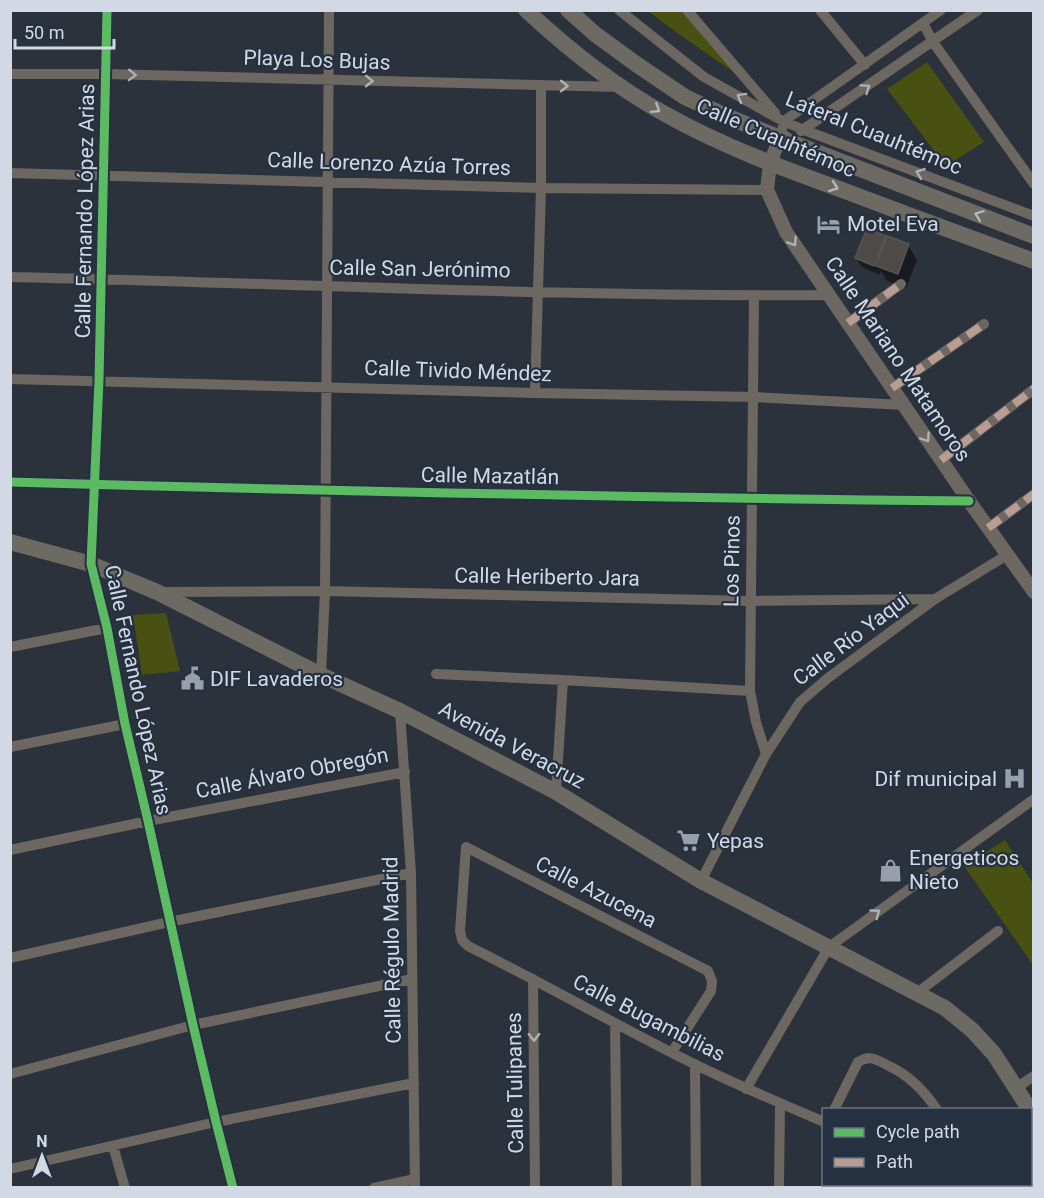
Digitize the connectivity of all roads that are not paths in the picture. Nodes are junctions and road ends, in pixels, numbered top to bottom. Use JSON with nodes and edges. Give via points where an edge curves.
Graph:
{"nodes":[{"id":1,"x":107,"y":10,"type":"edge"},
{"id":2,"x":329,"y":10,"type":"edge"},
{"id":3,"x":526,"y":10,"type":"edge"},
{"id":4,"x":568,"y":10,"type":"edge"},
{"id":5,"x":619,"y":10,"type":"edge"},
{"id":6,"x":687,"y":10,"type":"edge"},
{"id":7,"x":820,"y":10,"type":"edge"},
{"id":8,"x":941,"y":10,"type":"edge"},
{"id":9,"x":978,"y":10,"type":"edge"},
{"id":10,"x":923,"y":23,"type":"junction"},
{"id":11,"x":933,"y":42,"type":"junction"},
{"id":12,"x":866,"y":64,"type":"junction"},
{"id":13,"x":10,"y":74,"type":"edge"},
{"id":14,"x":106,"y":74,"type":"junction"},
{"id":15,"x":328,"y":80,"type":"junction"},
{"id":16,"x":541,"y":85,"type":"junction"},
{"id":17,"x":622,"y":87,"type":"junction"},
{"id":18,"x":782,"y":120,"type":"junction"},
{"id":19,"x":804,"y":130,"type":"junction"},
{"id":20,"x":780,"y":138,"type":"junction"},
{"id":21,"x":770,"y":163,"type":"junction"},
{"id":22,"x":10,"y":173,"type":"edge"},
{"id":23,"x":104,"y":176,"type":"junction"},
{"id":24,"x":328,"y":182,"type":"junction"},
{"id":25,"x":1034,"y":184,"type":"edge"},
{"id":26,"x":541,"y":188,"type":"junction"},
{"id":27,"x":767,"y":190,"type":"junction"},
{"id":28,"x":1034,"y":216,"type":"edge"},
{"id":29,"x":1034,"y":236,"type":"edge"},
{"id":30,"x":1034,"y":261,"type":"edge"},
{"id":31,"x":10,"y":277,"type":"edge"},
{"id":32,"x":102,"y":279,"type":"junction"},
{"id":33,"x":901,"y":284,"type":"dead end"},
{"id":34,"x":328,"y":286,"type":"junction"},
{"id":35,"x":539,"y":291,"type":"junction"},
{"id":36,"x":754,"y":295,"type":"junction"},
{"id":37,"x":829,"y":295,"type":"junction"},
{"id":38,"x":848,"y":323,"type":"junction"},
{"id":39,"x":984,"y":324,"type":"dead end"},
{"id":40,"x":10,"y":379,"type":"edge"},
{"id":41,"x":99,"y":381,"type":"junction"},
{"id":42,"x":326,"y":387,"type":"junction"},
{"id":43,"x":892,"y":388,"type":"junction"},
{"id":44,"x":1034,"y":390,"type":"edge"},
{"id":45,"x":535,"y":393,"type":"junction"},
{"id":46,"x":754,"y":398,"type":"junction"},
{"id":47,"x":904,"y":405,"type":"junction"},
{"id":48,"x":941,"y":460,"type":"junction"},
{"id":49,"x":10,"y":482,"type":"edge"},
{"id":50,"x":95,"y":484,"type":"junction"},
{"id":51,"x":325,"y":491,"type":"junction"},
{"id":52,"x":1034,"y":494,"type":"edge"},
{"id":53,"x":753,"y":499,"type":"junction"},
{"id":54,"x":969,"y":501,"type":"junction"},
{"id":55,"x":988,"y":528,"type":"junction"},
{"id":56,"x":10,"y":542,"type":"edge"},
{"id":57,"x":1007,"y":555,"type":"junction"},
{"id":58,"x":91,"y":564,"type":"junction"},
{"id":59,"x":326,"y":591,"type":"junction"},
{"id":60,"x":157,"y":592,"type":"junction"},
{"id":61,"x":1034,"y":592,"type":"edge"},
{"id":62,"x":935,"y":599,"type":"junction"},
{"id":63,"x":750,"y":601,"type":"junction"},
{"id":64,"x":107,"y":628,"type":"junction"},
{"id":65,"x":10,"y":647,"type":"edge"},
{"id":66,"x":436,"y":674,"type":"dead end"},
{"id":67,"x":321,"y":675,"type":"junction"},
{"id":68,"x":563,"y":680,"type":"junction"},
{"id":69,"x":750,"y":692,"type":"junction"},
{"id":70,"x":400,"y":711,"type":"junction"},
{"id":71,"x":125,"y":724,"type":"junction"},
{"id":72,"x":10,"y":747,"type":"edge"},
{"id":73,"x":766,"y":754,"type":"junction"},
{"id":74,"x":405,"y":772,"type":"junction"},
{"id":75,"x":556,"y":792,"type":"junction"},
{"id":76,"x":1034,"y":799,"type":"edge"},
{"id":77,"x":148,"y":820,"type":"junction"},
{"id":78,"x":10,"y":850,"type":"edge"},
{"id":79,"x":411,"y":873,"type":"junction"},
{"id":80,"x":701,"y":881,"type":"junction"},
{"id":81,"x":169,"y":922,"type":"junction"},
{"id":82,"x":998,"y":931,"type":"dead end"},
{"id":83,"x":462,"y":940,"type":"joint"},
{"id":84,"x":829,"y":947,"type":"junction"},
{"id":85,"x":10,"y":958,"type":"edge"},
{"id":86,"x":412,"y":979,"type":"junction"},
{"id":87,"x":533,"y":979,"type":"junction"},
{"id":88,"x":917,"y":993,"type":"junction"},
{"id":89,"x":615,"y":1023,"type":"junction"},
{"id":90,"x":193,"y":1025,"type":"junction"},
{"id":91,"x":672,"y":1052,"type":"junction"},
{"id":92,"x":694,"y":1064,"type":"junction"},
{"id":93,"x":10,"y":1074,"type":"edge"},
{"id":94,"x":1034,"y":1076,"type":"edge"},
{"id":95,"x":414,"y":1083,"type":"junction"},
{"id":96,"x":1016,"y":1088,"type":"junction"},
{"id":97,"x":746,"y":1089,"type":"junction"},
{"id":98,"x":780,"y":1102,"type":"junction"},
{"id":99,"x":835,"y":1108,"type":"edge"},
{"id":100,"x":936,"y":1108,"type":"edge"},
{"id":101,"x":1029,"y":1108,"type":"edge"},
{"id":102,"x":822,"y":1121,"type":"edge"},
{"id":103,"x":216,"y":1122,"type":"junction"},
{"id":104,"x":113,"y":1146,"type":"junction"},
{"id":105,"x":10,"y":1169,"type":"edge"},
{"id":106,"x":415,"y":1183,"type":"edge"},
{"id":107,"x":125,"y":1188,"type":"edge"},
{"id":108,"x":233,"y":1188,"type":"edge"},
{"id":109,"x":374,"y":1188,"type":"edge"},
{"id":110,"x":535,"y":1188,"type":"edge"},
{"id":111,"x":616,"y":1188,"type":"edge"},
{"id":112,"x":696,"y":1188,"type":"edge"},
{"id":113,"x":779,"y":1188,"type":"edge"}],
"edges":[{"from":1,"to":14,"type":"street","name":"Calle Fernando López Arias"},
{"from":2,"to":15,"type":"street"},
{"from":3,"to":17,"type":"main road","name":"Calle Cuauhtémoc"},
{"from":4,"to":20,"type":"main road","name":"Calle Cuauhtémoc","via":[[603,40],[685,97]]},
{"from":18,"to":5,"type":"street","name":"Lateral Cuauhtémoc","one_way":true,"via":[[704,77]]},
{"from":6,"to":18,"type":"street"},
{"from":7,"to":12,"type":"street"},
{"from":8,"to":10,"type":"street"},
{"from":9,"to":11,"type":"street"},
{"from":10,"to":11,"type":"street"},
{"from":10,"to":12,"type":"street"},
{"from":19,"to":11,"type":"street","one_way":true},
{"from":11,"to":25,"type":"street"},
{"from":12,"to":18,"type":"street"},
{"from":13,"to":14,"type":"street","name":"Playa Los Bujas"},
{"from":14,"to":15,"type":"street","name":"Playa Los Bujas","one_way":true},
{"from":14,"to":23,"type":"street","name":"Calle Fernando López Arias"},
{"from":15,"to":16,"type":"street","name":"Playa Los Bujas","one_way":true},
{"from":15,"to":24,"type":"street"},
{"from":16,"to":17,"type":"street","name":"Playa Los Bujas","one_way":true},
{"from":16,"to":26,"type":"street"},
{"from":17,"to":21,"type":"main road","name":"Calle Cuauhtémoc","one_way":true,"via":[[664,114]]},
{"from":18,"to":19,"type":"street","name":"Lateral Cuauhtémoc"},
{"from":18,"to":20,"type":"street"},
{"from":19,"to":20,"type":"street"},
{"from":28,"to":19,"type":"street","name":"Lateral Cuauhtémoc","one_way":true},
{"from":20,"to":21,"type":"street"},
{"from":29,"to":20,"type":"main road","name":"Calle Cuauhtémoc","one_way":true},
{"from":21,"to":27,"type":"street"},
{"from":21,"to":30,"type":"main road","name":"Calle Cuauhtémoc","one_way":true},
{"from":22,"to":23,"type":"street","name":"Calle Lorenzo Azúa Torres"},
{"from":23,"to":24,"type":"street","name":"Calle Lorenzo Azúa Torres"},
{"from":23,"to":32,"type":"street","name":"Calle Fernando López Arias"},
{"from":24,"to":26,"type":"street","name":"Calle Lorenzo Azúa Torres"},
{"from":24,"to":34,"type":"street"},
{"from":26,"to":27,"type":"street","name":"Calle Lorenzo Azúa Torres"},
{"from":26,"to":35,"type":"street"},
{"from":27,"to":37,"type":"street","name":"Calle Mariano Matamoros","one_way":true,"via":[[786,232]]},
{"from":31,"to":32,"type":"street","name":"Calle San Jerónimo"},
{"from":32,"to":34,"type":"street","name":"Calle San Jerónimo"},
{"from":32,"to":41,"type":"street","name":"Calle Fernando López Arias"},
{"from":33,"to":38,"type":"street"},
{"from":34,"to":35,"type":"street","name":"Calle San Jerónimo"},
{"from":34,"to":42,"type":"street"},
{"from":35,"to":36,"type":"street","name":"Calle San Jerónimo"},
{"from":35,"to":45,"type":"street"},
{"from":36,"to":37,"type":"street","name":"Calle San Jerónimo"},
{"from":36,"to":46,"type":"street","name":"Los Pinos"},
{"from":37,"to":38,"type":"street","name":"Calle Mariano Matamoros"},
{"from":38,"to":43,"type":"street","name":"Calle Mariano Matamoros"},
{"from":39,"to":43,"type":"street"},
{"from":40,"to":41,"type":"street","name":"Calle Tivido Méndez"},
{"from":41,"to":42,"type":"street","name":"Calle Tivido Méndez"},
{"from":41,"to":50,"type":"street","name":"Calle Fernando López Arias"},
{"from":42,"to":45,"type":"street","name":"Calle Tivido Méndez"},
{"from":42,"to":51,"type":"street"},
{"from":43,"to":47,"type":"street","name":"Calle Mariano Matamoros"},
{"from":44,"to":48,"type":"street"},
{"from":45,"to":46,"type":"street","name":"Calle Tivido Méndez"},
{"from":46,"to":47,"type":"street","name":"Calle Tivido Méndez"},
{"from":46,"to":53,"type":"street","name":"Los Pinos"},
{"from":47,"to":48,"type":"street","name":"Calle Mariano Matamoros","one_way":true},
{"from":48,"to":54,"type":"street","name":"Calle Mariano Matamoros"},
{"from":49,"to":50,"type":"street","name":"Calle Mazatlán"},
{"from":50,"to":51,"type":"street","name":"Calle Mazatlán"},
{"from":50,"to":58,"type":"street","name":"Calle Fernando López Arias"},
{"from":51,"to":53,"type":"street","name":"Calle Mazatlán"},
{"from":51,"to":59,"type":"street"},
{"from":52,"to":55,"type":"street"},
{"from":53,"to":54,"type":"street","name":"Calle Mazatlán"},
{"from":53,"to":63,"type":"street","name":"Los Pinos"},
{"from":54,"to":55,"type":"street","name":"Calle Mariano Matamoros"},
{"from":55,"to":57,"type":"street","name":"Calle Mariano Matamoros"},
{"from":56,"to":58,"type":"main road","name":"Avenida Veracruz"},
{"from":57,"to":61,"type":"street","name":"Calle Mariano Matamoros"},
{"from":57,"to":62,"type":"street","name":"Calle Río Yaqui"},
{"from":58,"to":60,"type":"main road","name":"Avenida Veracruz"},
{"from":58,"to":64,"type":"street","name":"Calle Fernando López Arias"},
{"from":59,"to":60,"type":"street","name":"Calle Heriberto Jara"},
{"from":59,"to":63,"type":"street","name":"Calle Heriberto Jara"},
{"from":59,"to":67,"type":"street"},
{"from":60,"to":67,"type":"main road","name":"Avenida Veracruz"},
{"from":62,"to":63,"type":"street","name":"Calle Heriberto Jara"},
{"from":62,"to":73,"type":"street","name":"Calle Río Yaqui","via":[[800,702]]},
{"from":63,"to":69,"type":"street","name":"Los Pinos"},
{"from":64,"to":65,"type":"street"},
{"from":64,"to":71,"type":"street","name":"Calle Fernando López Arias"},
{"from":66,"to":68,"type":"street"},
{"from":67,"to":70,"type":"main road","name":"Avenida Veracruz"},
{"from":68,"to":69,"type":"street"},
{"from":68,"to":75,"type":"street"},
{"from":69,"to":73,"type":"street","name":"Los Pinos"},
{"from":70,"to":74,"type":"street","name":"Calle Régulo Madrid"},
{"from":70,"to":75,"type":"main road","name":"Avenida Veracruz"},
{"from":71,"to":72,"type":"street"},
{"from":71,"to":77,"type":"street","name":"Calle Fernando López Arias"},
{"from":73,"to":80,"type":"street","name":"Calle Río Yaqui"},
{"from":74,"to":77,"type":"street","name":"Calle Álvaro Obregón"},
{"from":74,"to":79,"type":"street","name":"Calle Régulo Madrid"},
{"from":75,"to":80,"type":"main road","name":"Avenida Veracruz"},
{"from":84,"to":76,"type":"street","one_way":true},
{"from":77,"to":78,"type":"street","name":"Calle Álvaro Obregón"},
{"from":77,"to":81,"type":"street","name":"Calle Fernando López Arias"},
{"from":79,"to":81,"type":"street"},
{"from":79,"to":86,"type":"street","name":"Calle Régulo Madrid"},
{"from":80,"to":84,"type":"main road","name":"Avenida Veracruz"},
{"from":81,"to":85,"type":"street"},
{"from":81,"to":90,"type":"street","name":"Calle Fernando López Arias"},
{"from":82,"to":88,"type":"street"},
{"from":83,"to":87,"type":"street","name":"Calle Bugambilias"},
{"from":83,"to":91,"type":"street","name":"Calle Azucena","via":[[466,847],[708,971],[711,991]]},
{"from":84,"to":88,"type":"main road","name":"Avenida Veracruz"},
{"from":84,"to":97,"type":"street"},
{"from":86,"to":90,"type":"street"},
{"from":86,"to":95,"type":"street","name":"Calle Régulo Madrid"},
{"from":87,"to":89,"type":"street","name":"Calle Bugambilias"},
{"from":87,"to":110,"type":"street","name":"Calle Tulipanes","one_way":true},
{"from":88,"to":96,"type":"main road","name":"Avenida Veracruz","via":[[945,1008],[972,1030],[994,1054]]},
{"from":89,"to":91,"type":"street","name":"Calle Bugambilias"},
{"from":89,"to":111,"type":"street"},
{"from":90,"to":93,"type":"street"},
{"from":90,"to":103,"type":"street","name":"Calle Fernando López Arias"},
{"from":91,"to":92,"type":"street","name":"Calle Bugambilias"},
{"from":92,"to":97,"type":"street","name":"Calle Bugambilias"},
{"from":92,"to":112,"type":"street"},
{"from":94,"to":96,"type":"street"},
{"from":95,"to":103,"type":"street"},
{"from":95,"to":106,"type":"street","name":"Calle Régulo Madrid"},
{"from":96,"to":101,"type":"main road","name":"Avenida Veracruz"},
{"from":97,"to":98,"type":"street","name":"Calle Bugambilias"},
{"from":98,"to":102,"type":"street","name":"Calle Bugambilias"},
{"from":98,"to":113,"type":"street"},
{"from":99,"to":100,"type":"street","via":[[858,1062],[865,1058],[874,1058],[904,1073]]},
{"from":103,"to":104,"type":"street"},
{"from":103,"to":108,"type":"street","name":"Calle Fernando López Arias"},
{"from":104,"to":105,"type":"street"},
{"from":104,"to":107,"type":"street"},
{"from":106,"to":109,"type":"street"}]}
